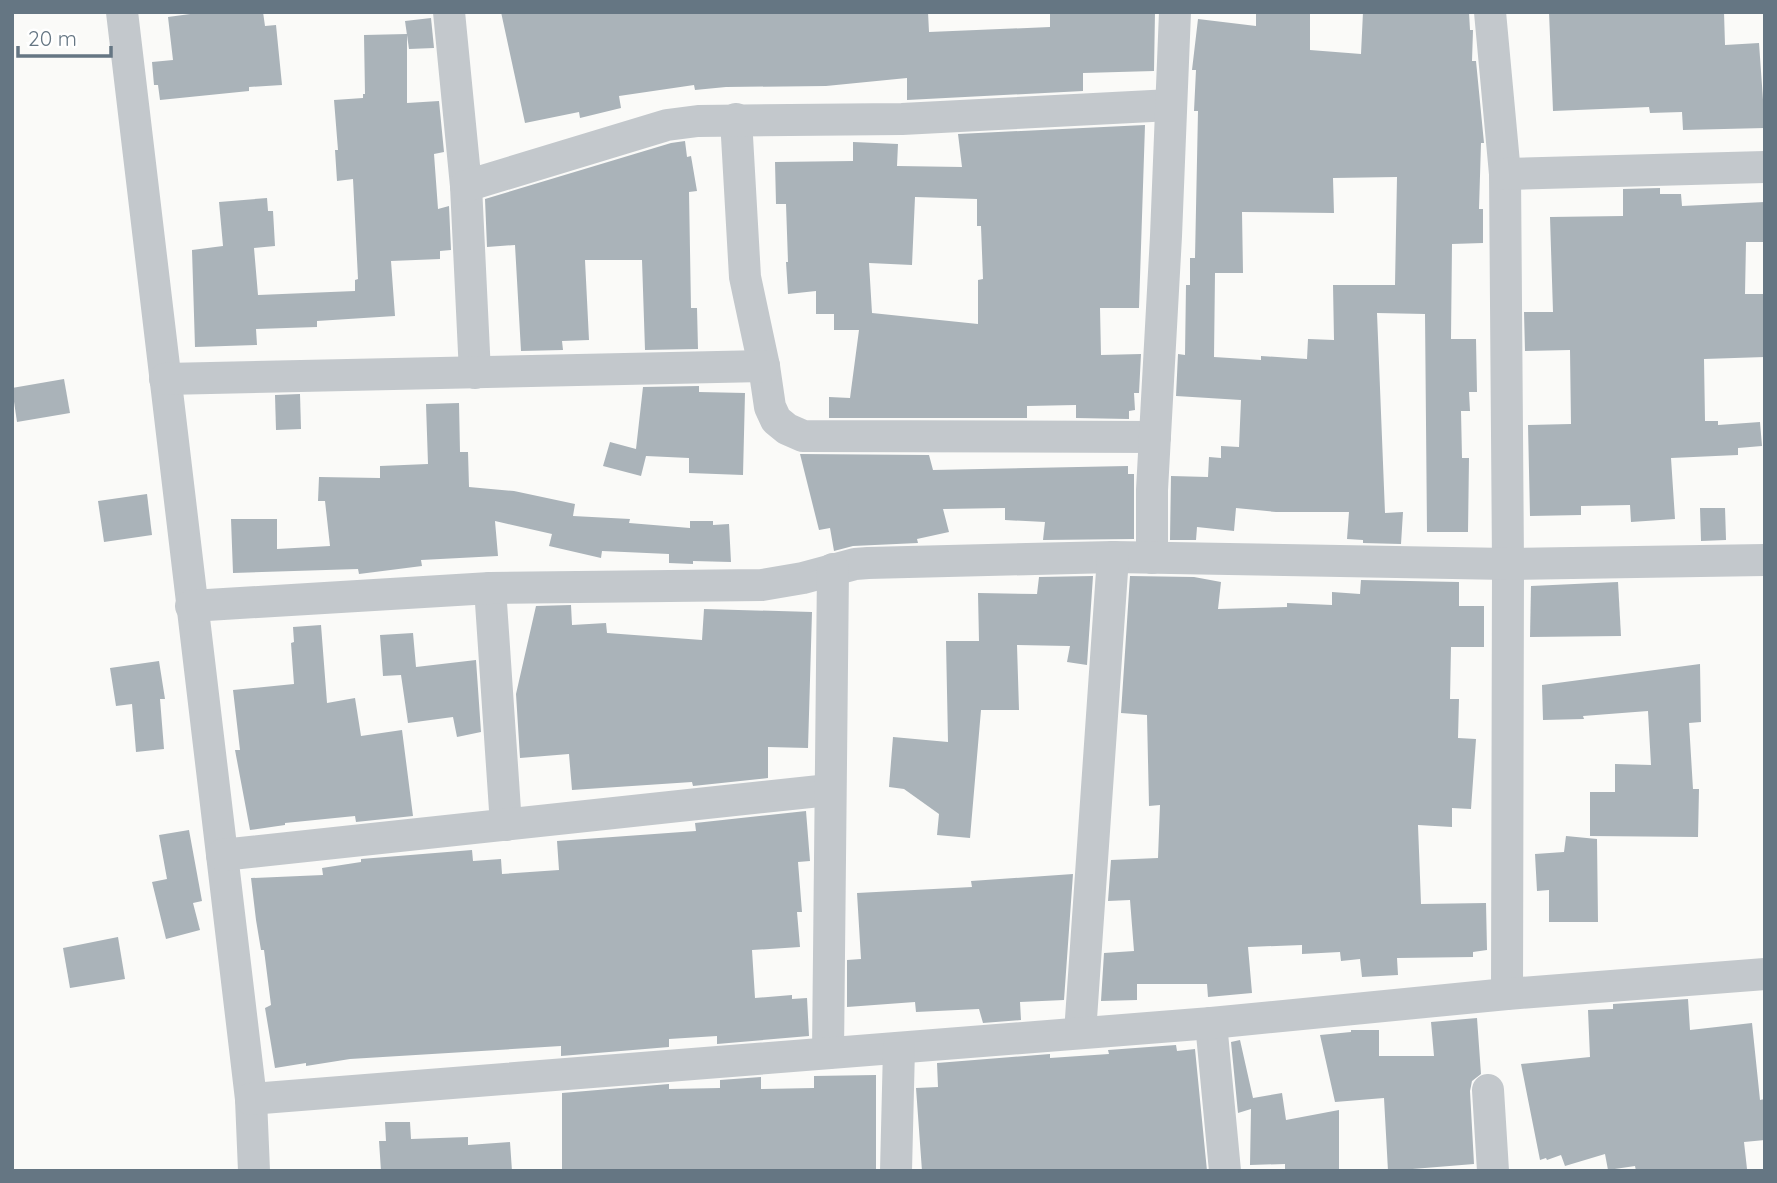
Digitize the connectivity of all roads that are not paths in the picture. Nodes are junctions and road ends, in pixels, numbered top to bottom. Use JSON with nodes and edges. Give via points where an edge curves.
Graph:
{"nodes":[{"id":1,"x":122,"y":12,"type":"edge"},
{"id":2,"x":449,"y":12,"type":"edge"},
{"id":3,"x":1175,"y":12,"type":"edge"},
{"id":4,"x":1490,"y":12,"type":"edge"},
{"id":5,"x":1171,"y":105,"type":"junction"},
{"id":6,"x":736,"y":119,"type":"junction"},
{"id":7,"x":1765,"y":167,"type":"edge"},
{"id":8,"x":1505,"y":174,"type":"junction"},
{"id":9,"x":466,"y":186,"type":"junction"},
{"id":10,"x":764,"y":366,"type":"junction"},
{"id":11,"x":475,"y":373,"type":"junction"},
{"id":12,"x":164,"y":379,"type":"junction"},
{"id":13,"x":1155,"y":437,"type":"junction"},
{"id":14,"x":1113,"y":556,"type":"junction"},
{"id":15,"x":1152,"y":558,"type":"junction"},
{"id":16,"x":1765,"y":560,"type":"edge"},
{"id":17,"x":1508,"y":564,"type":"junction"},
{"id":18,"x":833,"y":569,"type":"junction"},
{"id":19,"x":490,"y":588,"type":"junction"},
{"id":20,"x":191,"y":606,"type":"junction"},
{"id":21,"x":829,"y":790,"type":"junction"},
{"id":22,"x":506,"y":825,"type":"junction"},
{"id":23,"x":222,"y":855,"type":"junction"},
{"id":24,"x":1765,"y":974,"type":"edge"},
{"id":25,"x":1507,"y":994,"type":"junction"},
{"id":26,"x":1211,"y":1023,"type":"junction"},
{"id":27,"x":1080,"y":1033,"type":"junction"},
{"id":28,"x":899,"y":1048,"type":"junction"},
{"id":29,"x":828,"y":1054,"type":"junction"},
{"id":30,"x":1488,"y":1090,"type":"dead end"},
{"id":31,"x":251,"y":1099,"type":"junction"},
{"id":32,"x":254,"y":1171,"type":"edge"},
{"id":33,"x":896,"y":1171,"type":"edge"},
{"id":34,"x":1225,"y":1171,"type":"edge"},
{"id":35,"x":1493,"y":1171,"type":"edge"}],
"edges":[{"from":1,"to":12,"type":"street"},
{"from":2,"to":9,"type":"street"},
{"from":3,"to":5,"type":"street"},
{"from":4,"to":8,"type":"street"},
{"from":5,"to":6,"type":"street","via":[[902,119]]},
{"from":5,"to":13,"type":"street"},
{"from":6,"to":9,"type":"street","via":[[667,125]]},
{"from":6,"to":10,"type":"street","via":[[745,277]]},
{"from":7,"to":8,"type":"street"},
{"from":8,"to":17,"type":"street"},
{"from":9,"to":11,"type":"street"},
{"from":10,"to":11,"type":"street"},
{"from":10,"to":13,"type":"street","via":[[776,421],[803,436]]},
{"from":11,"to":12,"type":"street"},
{"from":12,"to":20,"type":"street"},
{"from":13,"to":15,"type":"street"},
{"from":14,"to":15,"type":"street"},
{"from":14,"to":18,"type":"street","via":[[868,563]]},
{"from":14,"to":27,"type":"street"},
{"from":15,"to":17,"type":"street"},
{"from":16,"to":17,"type":"street"},
{"from":17,"to":25,"type":"street"},
{"from":18,"to":19,"type":"street","via":[[762,585]]},
{"from":18,"to":21,"type":"street"},
{"from":19,"to":20,"type":"street"},
{"from":19,"to":22,"type":"street"},
{"from":20,"to":23,"type":"street"},
{"from":21,"to":22,"type":"street"},
{"from":21,"to":29,"type":"street"},
{"from":22,"to":23,"type":"street"},
{"from":23,"to":31,"type":"street"},
{"from":24,"to":25,"type":"street"},
{"from":25,"to":26,"type":"street"},
{"from":26,"to":27,"type":"street"},
{"from":26,"to":34,"type":"street"},
{"from":27,"to":28,"type":"street"},
{"from":28,"to":29,"type":"street"},
{"from":28,"to":33,"type":"street"},
{"from":29,"to":31,"type":"street"},
{"from":30,"to":35,"type":"street"},
{"from":31,"to":32,"type":"street"}]}
